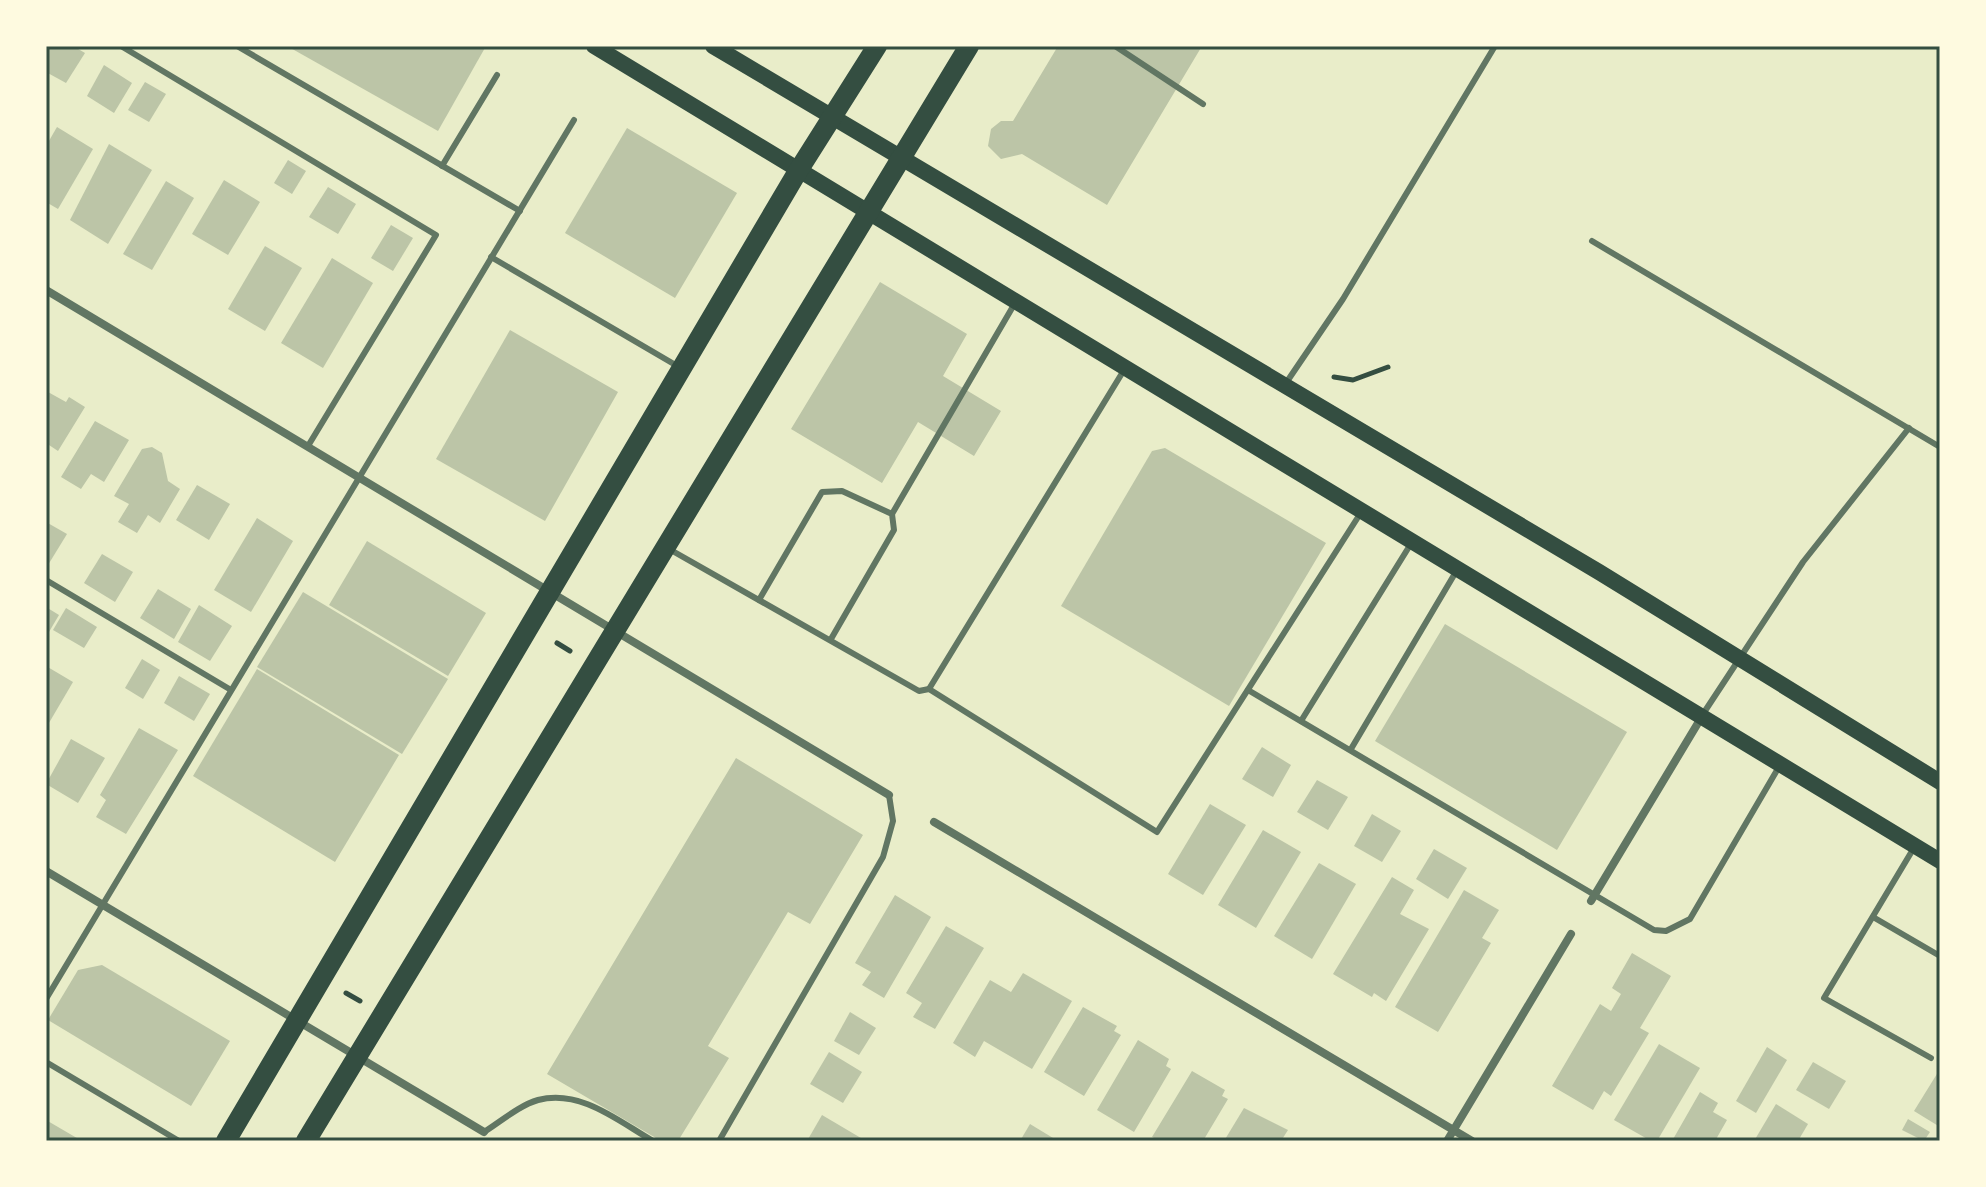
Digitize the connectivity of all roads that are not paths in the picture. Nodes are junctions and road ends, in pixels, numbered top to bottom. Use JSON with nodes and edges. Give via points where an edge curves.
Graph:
{"nodes":[{"id":1,"x":121,"y":46,"type":"edge"},
{"id":2,"x":237,"y":46,"type":"edge"},
{"id":3,"x":594,"y":46,"type":"edge"},
{"id":4,"x":713,"y":46,"type":"edge"},
{"id":5,"x":877,"y":46,"type":"edge"},
{"id":6,"x":969,"y":46,"type":"edge"},
{"id":7,"x":1115,"y":46,"type":"edge"},
{"id":8,"x":1495,"y":46,"type":"edge"},
{"id":9,"x":497,"y":75,"type":"dead end"},
{"id":10,"x":1203,"y":104,"type":"dead end"},
{"id":11,"x":832,"y":116,"type":"junction"},
{"id":12,"x":574,"y":120,"type":"dead end"},
{"id":13,"x":902,"y":159,"type":"junction"},
{"id":14,"x":442,"y":166,"type":"junction"},
{"id":15,"x":798,"y":171,"type":"junction"},
{"id":16,"x":520,"y":211,"type":"junction"},
{"id":17,"x":869,"y":214,"type":"junction"},
{"id":18,"x":1592,"y":241,"type":"dead end"},
{"id":19,"x":491,"y":257,"type":"junction"},
{"id":20,"x":46,"y":290,"type":"edge"},
{"id":21,"x":1015,"y":303,"type":"junction"},
{"id":22,"x":682,"y":369,"type":"junction"},
{"id":23,"x":1124,"y":370,"type":"junction"},
{"id":24,"x":1283,"y":387,"type":"junction"},
{"id":25,"x":1909,"y":428,"type":"junction"},
{"id":26,"x":308,"y":446,"type":"junction"},
{"id":27,"x":1940,"y":447,"type":"edge"},
{"id":28,"x":358,"y":476,"type":"junction"},
{"id":29,"x":1362,"y":512,"type":"junction"},
{"id":30,"x":892,"y":514,"type":"junction"},
{"id":31,"x":1412,"y":542,"type":"junction"},
{"id":32,"x":666,"y":547,"type":"junction"},
{"id":33,"x":1458,"y":570,"type":"junction"},
{"id":34,"x":46,"y":580,"type":"edge"},
{"id":35,"x":552,"y":592,"type":"junction"},
{"id":36,"x":759,"y":600,"type":"junction"},
{"id":37,"x":615,"y":630,"type":"junction"},
{"id":38,"x":831,"y":639,"type":"junction"},
{"id":39,"x":1739,"y":656,"type":"junction"},
{"id":40,"x":929,"y":689,"type":"junction"},
{"id":41,"x":231,"y":690,"type":"junction"},
{"id":42,"x":1248,"y":690,"type":"junction"},
{"id":43,"x":1701,"y":718,"type":"junction"},
{"id":44,"x":1301,"y":721,"type":"junction"},
{"id":45,"x":1351,"y":749,"type":"junction"},
{"id":46,"x":1780,"y":765,"type":"junction"},
{"id":47,"x":1940,"y":782,"type":"edge"},
{"id":48,"x":889,"y":795,"type":"joint"},
{"id":49,"x":934,"y":822,"type":"dead end"},
{"id":50,"x":1915,"y":846,"type":"junction"},
{"id":51,"x":1940,"y":861,"type":"edge"},
{"id":52,"x":46,"y":871,"type":"edge"},
{"id":53,"x":1593,"y":898,"type":"junction"},
{"id":54,"x":103,"y":905,"type":"junction"},
{"id":55,"x":1873,"y":917,"type":"junction"},
{"id":56,"x":1571,"y":934,"type":"dead end"},
{"id":57,"x":1940,"y":956,"type":"edge"},
{"id":58,"x":46,"y":999,"type":"edge"},
{"id":59,"x":298,"y":1021,"type":"junction"},
{"id":60,"x":357,"y":1056,"type":"junction"},
{"id":61,"x":1931,"y":1058,"type":"dead end"},
{"id":62,"x":46,"y":1062,"type":"edge"},
{"id":63,"x":1454,"y":1130,"type":"junction"},
{"id":64,"x":484,"y":1132,"type":"joint"},
{"id":65,"x":179,"y":1141,"type":"edge"},
{"id":66,"x":226,"y":1141,"type":"edge"},
{"id":67,"x":306,"y":1141,"type":"edge"},
{"id":68,"x":653,"y":1141,"type":"edge"},
{"id":69,"x":719,"y":1141,"type":"edge"},
{"id":70,"x":1447,"y":1141,"type":"edge"},
{"id":71,"x":1472,"y":1141,"type":"edge"}],
"edges":[{"from":1,"to":26,"type":"lane","via":[[436,235]]},
{"from":2,"to":14,"type":"lane"},
{"from":3,"to":15,"type":"main road"},
{"from":4,"to":11,"type":"main road"},
{"from":5,"to":11,"type":"main road"},
{"from":6,"to":13,"type":"main road"},
{"from":7,"to":10,"type":"lane"},
{"from":8,"to":24,"type":"lane","via":[[1343,299]]},
{"from":9,"to":14,"type":"lane"},
{"from":11,"to":13,"type":"main road"},
{"from":11,"to":15,"type":"main road"},
{"from":12,"to":16,"type":"lane"},
{"from":13,"to":17,"type":"main road"},
{"from":13,"to":24,"type":"main road"},
{"from":14,"to":16,"type":"lane"},
{"from":15,"to":17,"type":"main road"},
{"from":15,"to":22,"type":"main road"},
{"from":16,"to":19,"type":"lane"},
{"from":17,"to":21,"type":"main road"},
{"from":17,"to":32,"type":"main road"},
{"from":18,"to":25,"type":"lane"},
{"from":19,"to":22,"type":"lane"},
{"from":19,"to":28,"type":"lane"},
{"from":20,"to":26,"type":"street"},
{"from":21,"to":23,"type":"main road"},
{"from":21,"to":30,"type":"lane"},
{"from":22,"to":35,"type":"main road"},
{"from":23,"to":29,"type":"main road"},
{"from":23,"to":40,"type":"lane"},
{"from":24,"to":39,"type":"main road"},
{"from":25,"to":27,"type":"lane"},
{"from":25,"to":39,"type":"lane","via":[[1803,562]]},
{"from":26,"to":28,"type":"street"},
{"from":28,"to":35,"type":"street"},
{"from":28,"to":41,"type":"lane"},
{"from":29,"to":31,"type":"main road"},
{"from":29,"to":42,"type":"lane"},
{"from":30,"to":36,"type":"lane","via":[[842,491],[822,492]]},
{"from":30,"to":38,"type":"lane","via":[[894,530]]},
{"from":31,"to":33,"type":"main road"},
{"from":31,"to":44,"type":"lane"},
{"from":32,"to":36,"type":"lane"},
{"from":32,"to":37,"type":"main road"},
{"from":33,"to":43,"type":"main road"},
{"from":33,"to":45,"type":"lane"},
{"from":34,"to":41,"type":"lane"},
{"from":35,"to":37,"type":"street"},
{"from":35,"to":59,"type":"main road"},
{"from":36,"to":38,"type":"lane"},
{"from":37,"to":48,"type":"street"},
{"from":37,"to":60,"type":"main road"},
{"from":38,"to":40,"type":"lane","via":[[919,691]]},
{"from":39,"to":43,"type":"lane"},
{"from":39,"to":47,"type":"main road"},
{"from":40,"to":42,"type":"lane","via":[[1157,832]]},
{"from":41,"to":54,"type":"lane"},
{"from":42,"to":44,"type":"lane"},
{"from":43,"to":46,"type":"main road"},
{"from":43,"to":53,"type":"street"},
{"from":44,"to":45,"type":"lane"},
{"from":45,"to":53,"type":"lane"},
{"from":46,"to":50,"type":"main road"},
{"from":46,"to":53,"type":"lane","via":[[1690,919],[1666,931],[1654,930]]},
{"from":48,"to":69,"type":"lane","via":[[893,821],[883,857]]},
{"from":49,"to":63,"type":"street"},
{"from":50,"to":51,"type":"main road"},
{"from":50,"to":55,"type":"lane"},
{"from":52,"to":54,"type":"street"},
{"from":54,"to":58,"type":"lane"},
{"from":54,"to":59,"type":"street"},
{"from":55,"to":57,"type":"lane"},
{"from":55,"to":61,"type":"lane","via":[[1824,998]]},
{"from":56,"to":63,"type":"street"},
{"from":59,"to":60,"type":"street"},
{"from":59,"to":66,"type":"main road"},
{"from":60,"to":64,"type":"street"},
{"from":60,"to":67,"type":"main road"},
{"from":62,"to":65,"type":"lane"},
{"from":63,"to":70,"type":"street"},
{"from":63,"to":71,"type":"street"},
{"from":64,"to":68,"type":"lane","via":[[537,1100],[563,1098],[587,1102]]}]}
